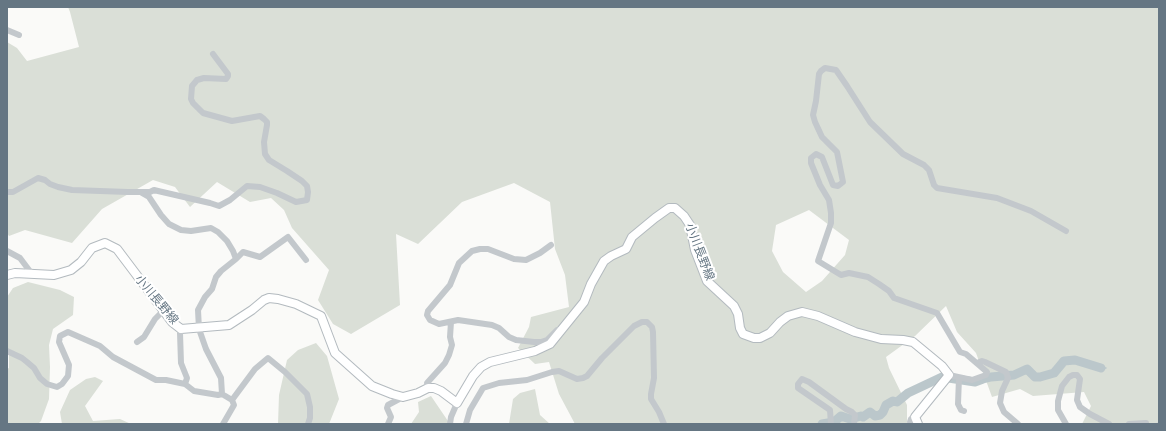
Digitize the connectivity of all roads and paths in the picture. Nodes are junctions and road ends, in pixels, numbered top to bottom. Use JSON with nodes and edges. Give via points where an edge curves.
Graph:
{"nodes":[{"id":1,"x":7,"y":30,"type":"edge"},
{"id":2,"x":19,"y":35,"type":"dead end"},
{"id":3,"x":213,"y":54,"type":"dead end"},
{"id":4,"x":7,"y":192,"type":"edge"},
{"id":5,"x":142,"y":192,"type":"junction"},
{"id":6,"x":1066,"y":231,"type":"dead end"},
{"id":7,"x":551,"y":245,"type":"dead end"},
{"id":8,"x":7,"y":251,"type":"edge"},
{"id":9,"x":236,"y":259,"type":"junction"},
{"id":10,"x":306,"y":260,"type":"dead end"},
{"id":11,"x":32,"y":274,"type":"junction"},
{"id":12,"x":7,"y":275,"type":"edge"},
{"id":13,"x":163,"y":311,"type":"junction"},
{"id":14,"x":451,"y":322,"type":"junction"},
{"id":15,"x":181,"y":329,"type":"junction"},
{"id":16,"x":199,"y":329,"type":"junction"},
{"id":17,"x":561,"y":330,"type":"junction"},
{"id":18,"x":137,"y":342,"type":"dead end"},
{"id":19,"x":8,"y":352,"type":"edge"},
{"id":20,"x":977,"y":363,"type":"junction"},
{"id":21,"x":949,"y":375,"type":"junction"},
{"id":22,"x":959,"y":378,"type":"junction"},
{"id":23,"x":185,"y":384,"type":"junction"},
{"id":24,"x":428,"y":388,"type":"junction"},
{"id":25,"x":222,"y":394,"type":"junction"},
{"id":26,"x":403,"y":397,"type":"junction"},
{"id":27,"x":232,"y":400,"type":"junction"},
{"id":28,"x":457,"y":403,"type":"junction"},
{"id":29,"x":964,"y":411,"type":"dead end"},
{"id":30,"x":915,"y":422,"type":"edge"},
{"id":31,"x":1146,"y":423,"type":"dead end"},
{"id":32,"x":223,"y":424,"type":"edge"},
{"id":33,"x":308,"y":424,"type":"edge"},
{"id":34,"x":388,"y":424,"type":"edge"},
{"id":35,"x":450,"y":424,"type":"edge"},
{"id":36,"x":466,"y":424,"type":"edge"},
{"id":37,"x":664,"y":424,"type":"edge"},
{"id":38,"x":831,"y":424,"type":"edge"},
{"id":39,"x":854,"y":424,"type":"edge"},
{"id":40,"x":1018,"y":424,"type":"edge"},
{"id":41,"x":1066,"y":424,"type":"edge"},
{"id":42,"x":1109,"y":424,"type":"edge"},
{"id":43,"x":1128,"y":424,"type":"edge"}],
"edges":[{"from":1,"to":2,"type":"street"},
{"from":3,"to":5,"type":"street","via":[[228,76],[226,79],[197,80],[192,86],[193,103],[203,113],[232,121],[260,116],[264,119],[267,122],[265,154],[269,160],[307,186],[307,200],[296,202],[254,186],[247,186],[220,206],[154,190]]},
{"from":4,"to":5,"type":"street","via":[[13,192],[38,178],[53,186],[72,190]]},
{"from":5,"to":9,"type":"street","via":[[149,197],[161,216],[174,227],[191,231],[211,228],[218,232],[227,241]]},
{"from":6,"to":20,"type":"street","via":[[1031,211],[997,198],[936,188],[924,164],[903,154],[870,122],[836,70],[825,68],[821,71],[812,115],[822,137],[837,152],[843,182],[838,186],[833,185],[822,157],[816,154],[811,158],[810,163],[829,200],[831,213],[831,223],[818,261],[841,275],[849,273],[868,278],[880,284],[894,298],[937,313],[960,352]]},
{"from":7,"to":14,"type":"street","via":[[526,260],[514,259],[488,249],[472,251],[459,263],[450,285],[428,311],[427,315],[434,322]]},
{"from":8,"to":11,"type":"street","via":[[20,258]]},
{"from":9,"to":10,"type":"street","via":[[243,252],[260,256],[288,237]]},
{"from":9,"to":16,"type":"street","via":[[221,271],[212,289],[204,297],[198,310]]},
{"from":11,"to":12,"type":"main road","name":"小川長野線"},
{"from":11,"to":13,"type":"main road","name":"小川長野線","via":[[54,275],[70,270],[81,262],[92,248],[105,243],[117,249]]},
{"from":13,"to":15,"type":"main road","name":"小川長野線"},
{"from":13,"to":18,"type":"street","via":[[144,337]]},
{"from":14,"to":17,"type":"street","via":[[458,320],[492,325],[516,340],[534,342],[546,340],[557,330]]},
{"from":14,"to":24,"type":"street","via":[[452,345],[449,355],[427,383]]},
{"from":15,"to":16,"type":"main road","name":"小川長野線"},
{"from":15,"to":23,"type":"street","via":[[181,363],[186,378]]},
{"from":16,"to":25,"type":"street","via":[[221,378]]},
{"from":16,"to":26,"type":"main road","name":"小川長野線","via":[[229,326],[270,298],[296,304],[321,316],[335,353],[349,367],[372,386]]},
{"from":17,"to":21,"type":"main road","name":"小川長野線","via":[[584,302],[604,261],[626,249],[632,238],[654,218],[669,208],[675,208],[690,225],[695,250],[707,281],[734,306],[743,334],[760,338],[770,333],[788,316],[802,312],[881,340],[913,342]]},
{"from":17,"to":28,"type":"main road","name":"小川長野線","via":[[550,344],[544,347],[490,362],[481,367]]},
{"from":19,"to":23,"type":"street","via":[[27,362],[44,382],[57,387],[68,376],[69,365],[59,342],[60,336],[68,332],[100,346],[113,357],[156,380]]},
{"from":20,"to":22,"type":"street","via":[[988,372],[986,375],[972,380]]},
{"from":20,"to":40,"type":"street","via":[[982,361],[1006,372],[1008,378],[1000,394],[1000,403],[1004,412]]},
{"from":21,"to":22,"type":"street"},
{"from":21,"to":30,"type":"main road"},
{"from":22,"to":29,"type":"street","via":[[958,404]]},
{"from":23,"to":25,"type":"street","via":[[194,391]]},
{"from":24,"to":26,"type":"main road"},
{"from":24,"to":28,"type":"main road","via":[[441,391]]},
{"from":25,"to":27,"type":"street"},
{"from":26,"to":34,"type":"street","via":[[388,405],[391,417]]},
{"from":27,"to":32,"type":"street","via":[[234,405]]},
{"from":27,"to":33,"type":"street","via":[[255,370],[268,358],[307,394],[310,408]]},
{"from":28,"to":35,"type":"street"},
{"from":31,"to":43,"type":"street"},
{"from":36,"to":37,"type":"street","via":[[470,410],[483,388],[498,383],[528,380],[559,371],[577,379],[583,378],[634,326],[647,322],[653,332],[654,370],[651,399]]},
{"from":38,"to":39,"type":"street","via":[[830,410],[798,388],[802,379],[852,412],[855,415]]},
{"from":41,"to":42,"type":"street","via":[[1058,410],[1058,401],[1062,386],[1073,375],[1080,379],[1077,400],[1080,407]]}]}
